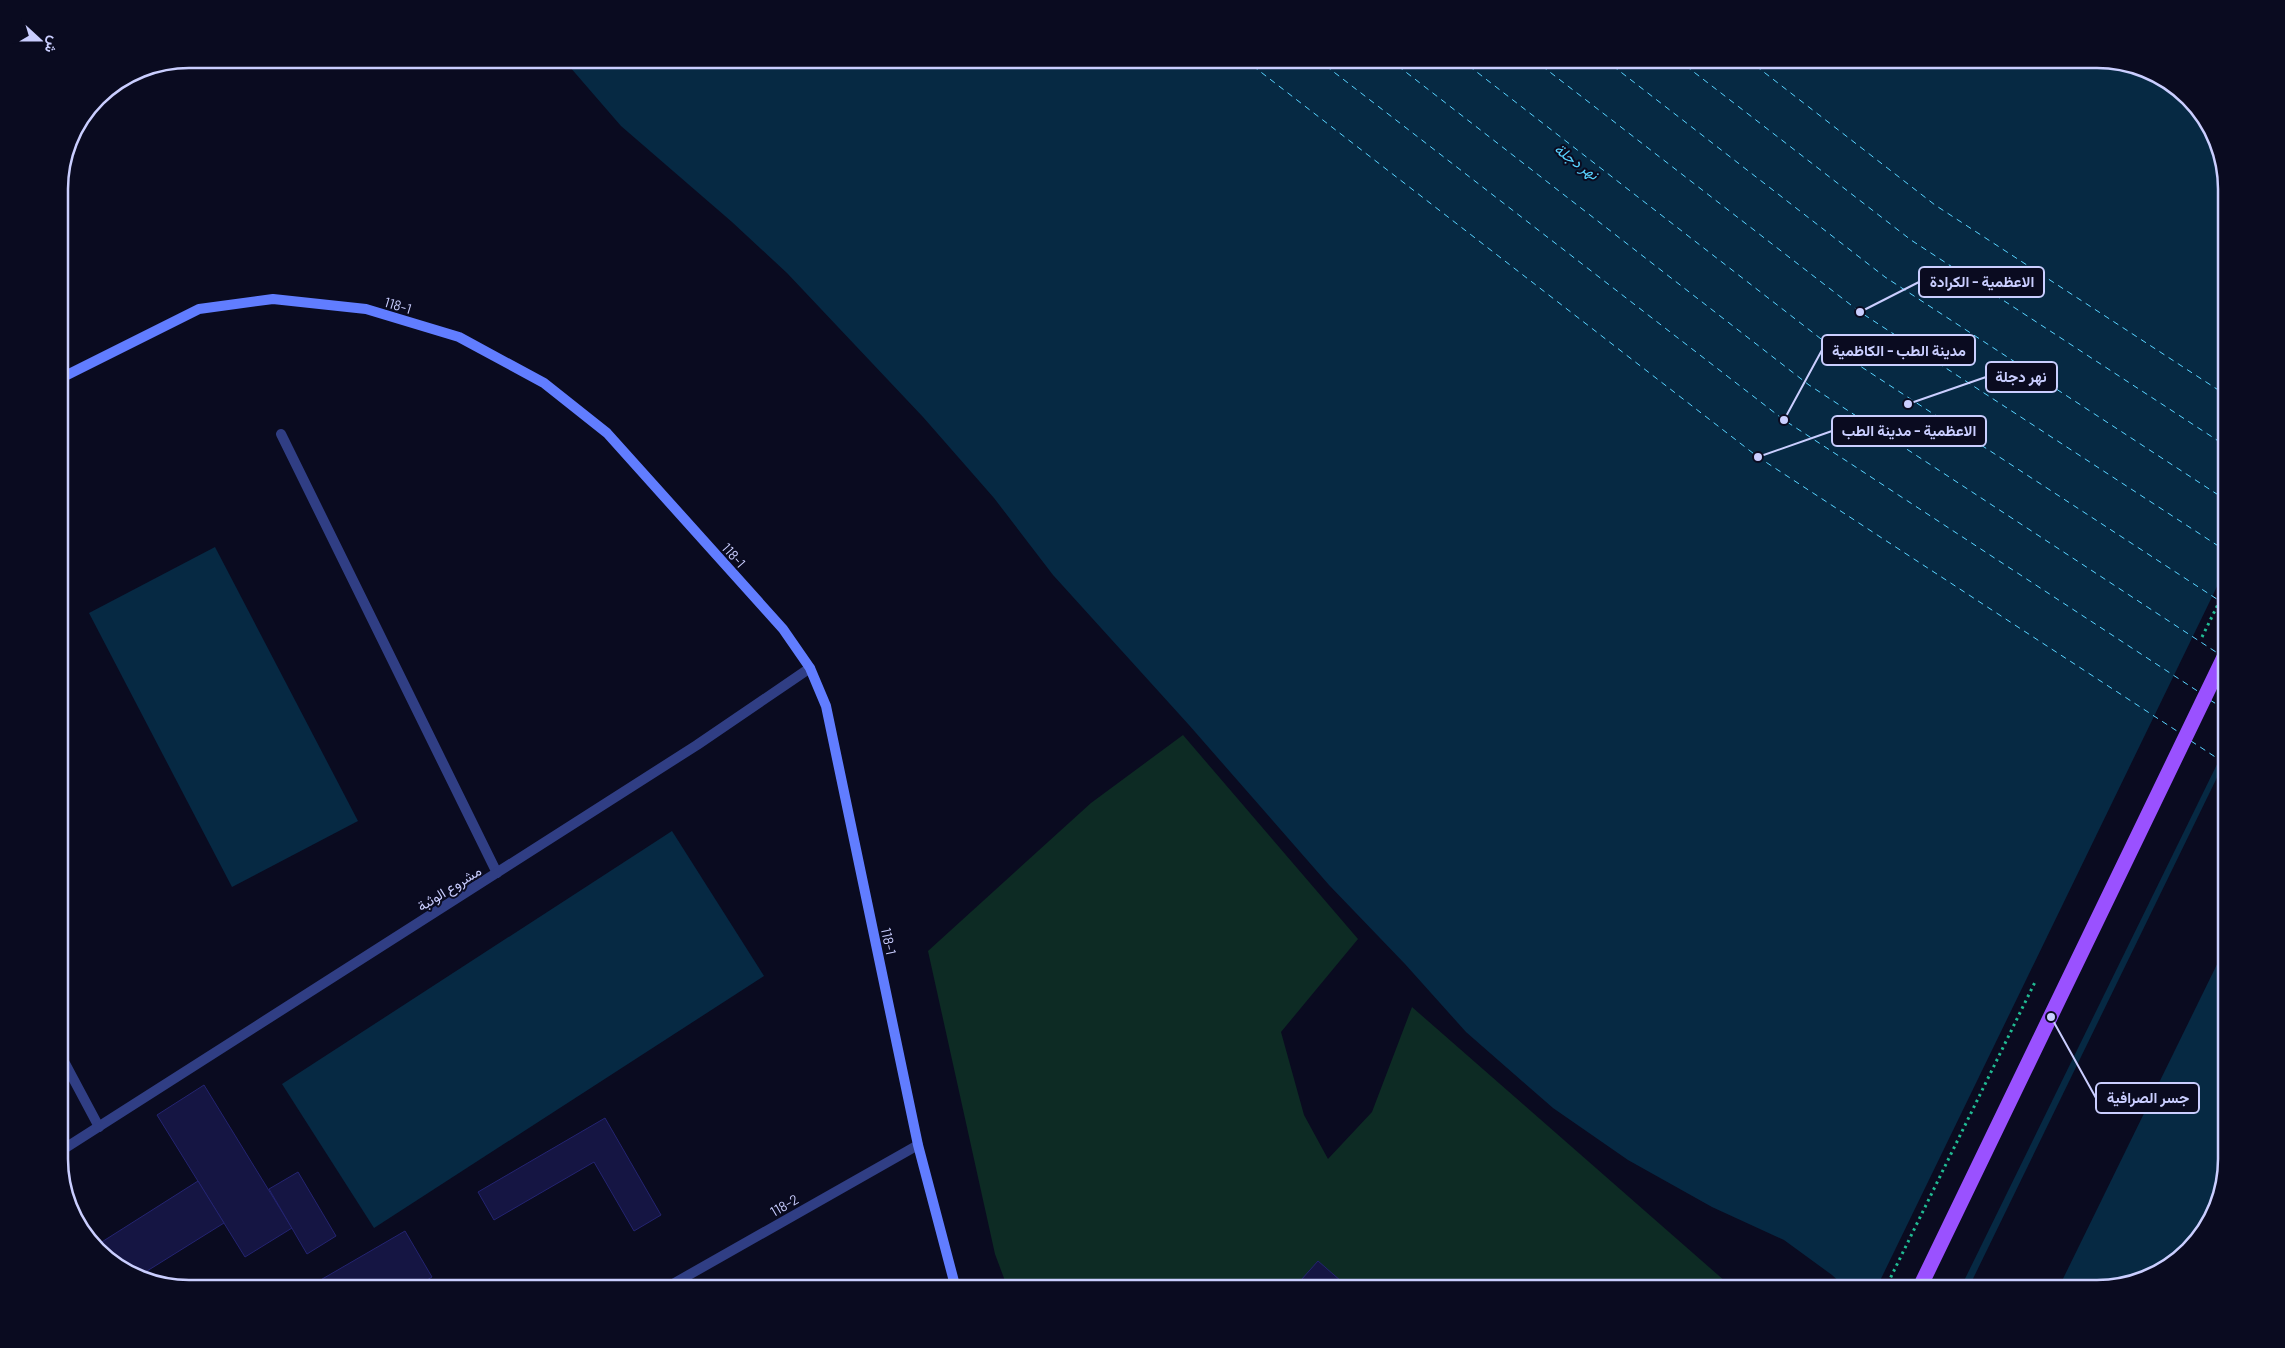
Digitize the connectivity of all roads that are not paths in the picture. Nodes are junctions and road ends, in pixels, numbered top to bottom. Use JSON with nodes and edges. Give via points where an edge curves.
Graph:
{"nodes":[{"id":1,"x":68,"y":374,"type":"edge"},
{"id":2,"x":281,"y":434,"type":"dead end"},
{"id":3,"x":810,"y":668,"type":"junction"},
{"id":4,"x":2218,"y":671,"type":"edge"},
{"id":5,"x":497,"y":874,"type":"junction"},
{"id":6,"x":68,"y":1069,"type":"edge"},
{"id":7,"x":99,"y":1127,"type":"junction"},
{"id":8,"x":918,"y":1145,"type":"junction"},
{"id":9,"x":68,"y":1146,"type":"edge"},
{"id":10,"x":680,"y":1280,"type":"edge"},
{"id":11,"x":954,"y":1280,"type":"edge"},
{"id":12,"x":1923,"y":1280,"type":"edge"}],
"edges":[{"from":1,"to":3,"type":"street","name":"118-1","via":[[199,309],[273,299],[366,309],[459,337],[544,384],[608,433],[782,629]]},
{"from":2,"to":5,"type":"street"},
{"from":3,"to":5,"type":"street","name":"مشروع الوثبة","via":[[698,746]]},
{"from":3,"to":8,"type":"street","name":"118-1","via":[[826,706]]},
{"from":4,"to":12,"type":"main road"},
{"from":5,"to":7,"type":"street","name":"مشروع الوثبة"},
{"from":6,"to":7,"type":"street"},
{"from":7,"to":9,"type":"street","name":"مشروع الوثبة"},
{"from":8,"to":10,"type":"street","name":"118-2"},
{"from":8,"to":11,"type":"street","name":"118-1"}]}
